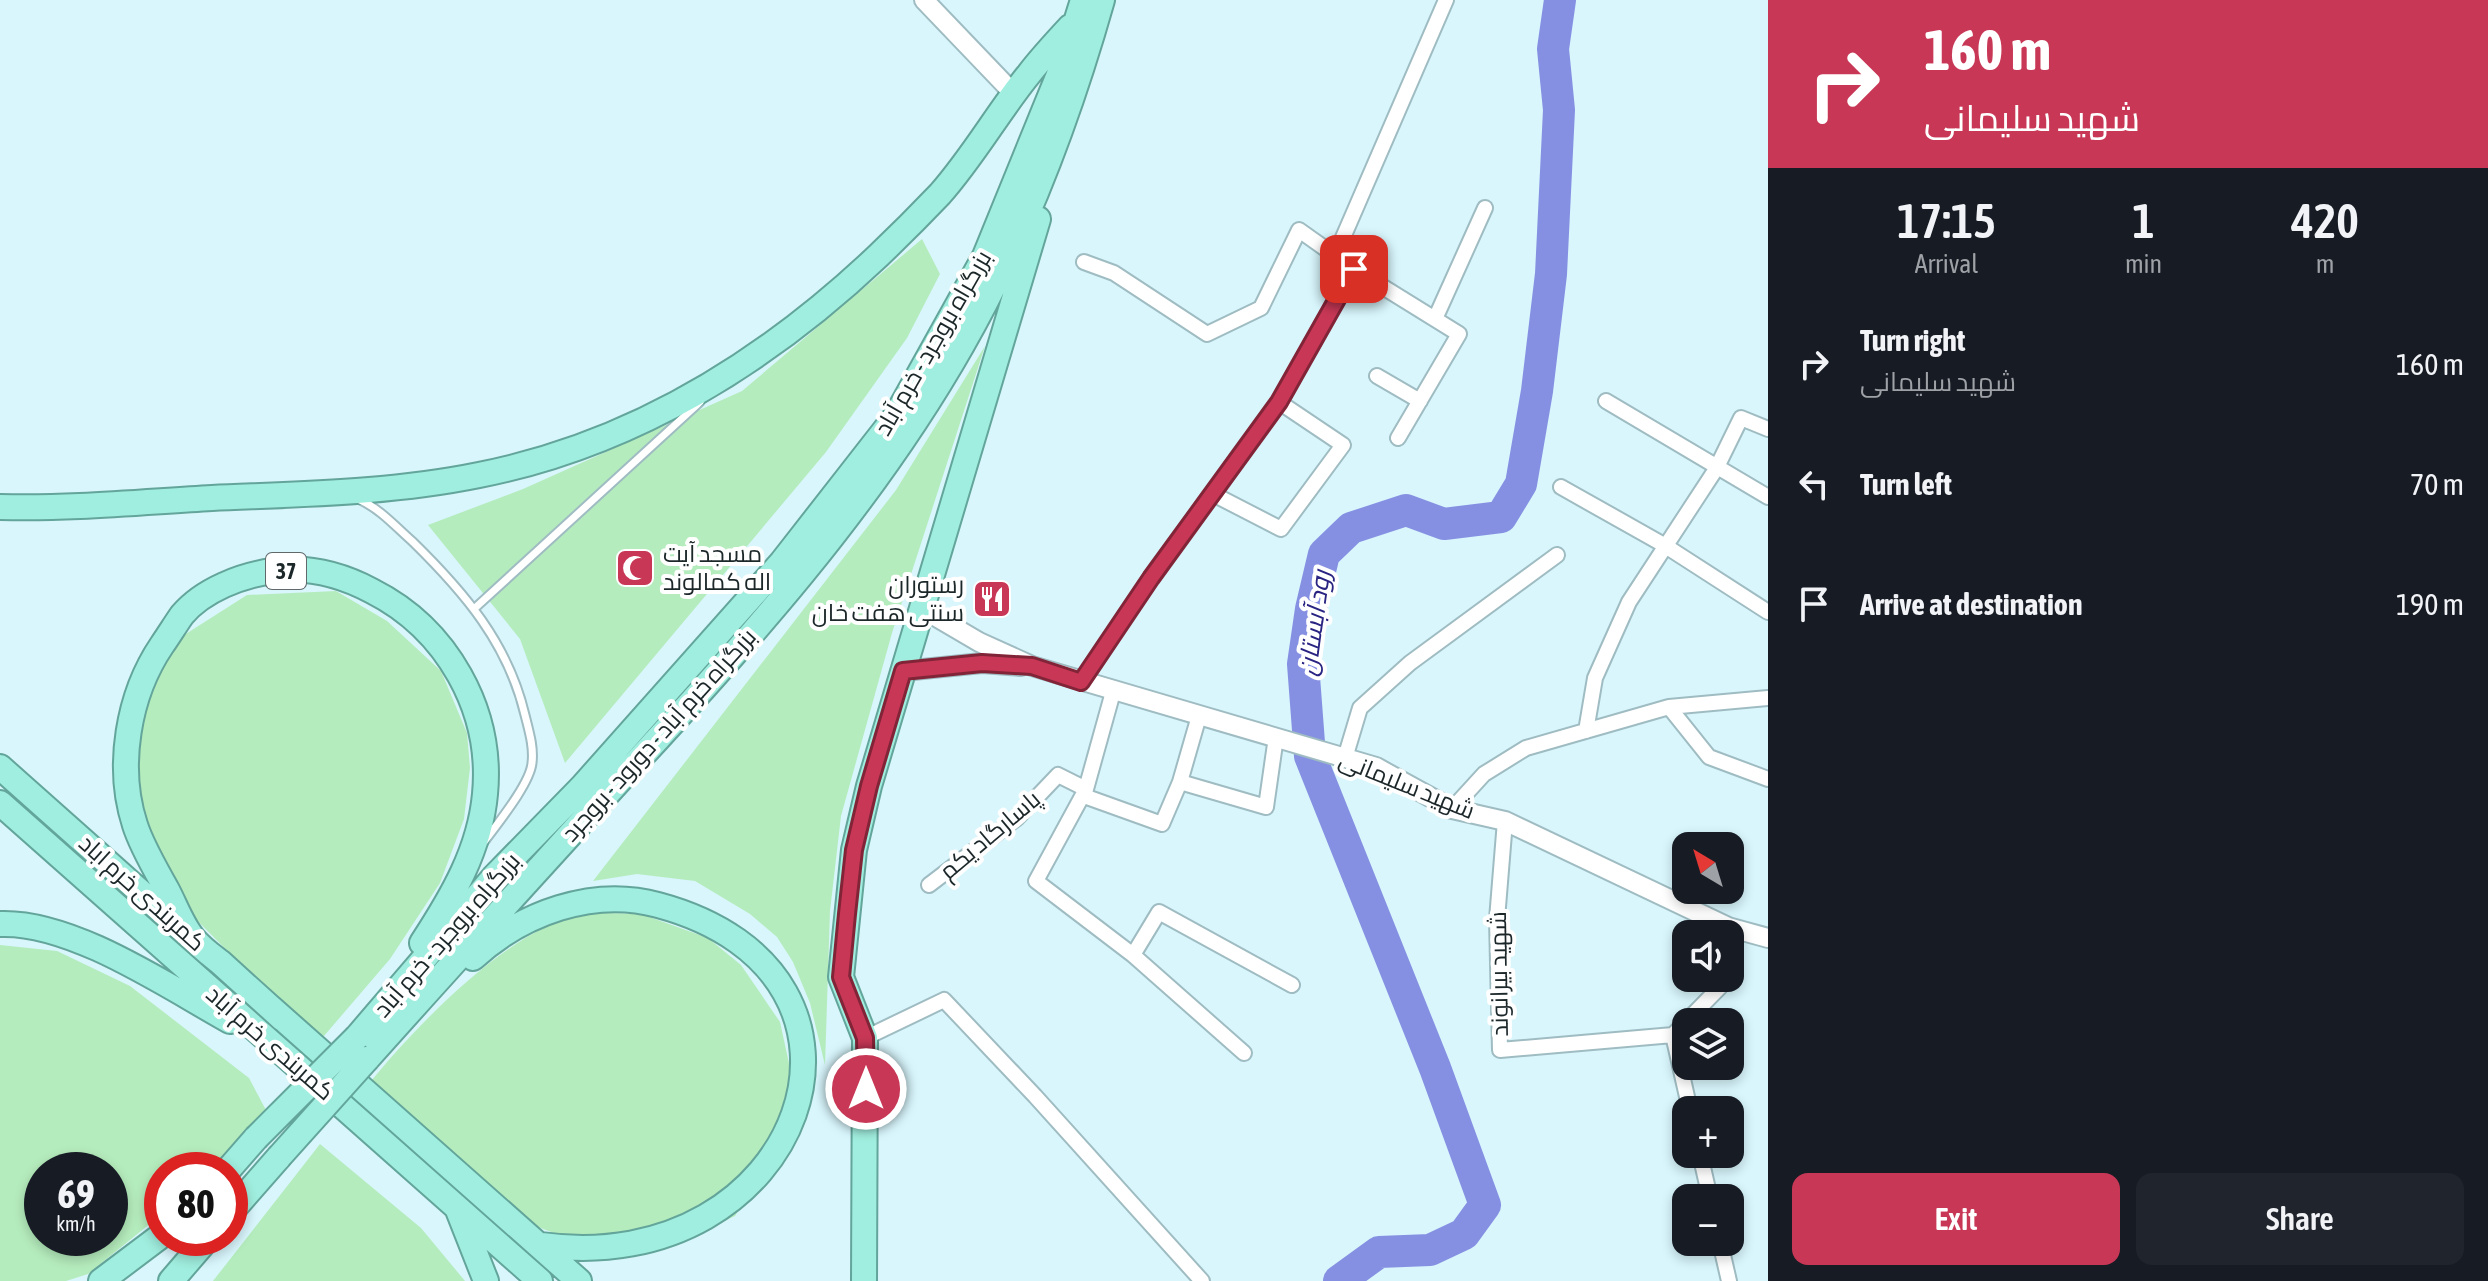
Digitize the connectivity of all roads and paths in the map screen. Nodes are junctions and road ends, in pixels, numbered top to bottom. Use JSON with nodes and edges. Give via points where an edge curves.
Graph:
{"nodes":[{"id":1,"x":924,"y":0,"type":"edge"},
{"id":2,"x":1102,"y":0,"type":"edge"},
{"id":3,"x":1446,"y":0,"type":"edge"},
{"id":4,"x":1080,"y":9,"type":"edge"},
{"id":5,"x":1079,"y":80,"type":"junction"},
{"id":6,"x":1014,"y":94,"type":"junction"},
{"id":7,"x":1485,"y":208,"type":"dead end"},
{"id":8,"x":1335,"y":256,"type":"junction"},
{"id":9,"x":1084,"y":262,"type":"dead end"},
{"id":10,"x":1354,"y":269,"type":"junction"},
{"id":11,"x":1435,"y":319,"type":"junction"},
{"id":12,"x":732,"y":373,"type":"junction"},
{"id":13,"x":1377,"y":376,"type":"dead end"},
{"id":14,"x":1420,"y":401,"type":"junction"},
{"id":15,"x":1606,"y":401,"type":"dead end"},
{"id":16,"x":1279,"y":402,"type":"junction"},
{"id":17,"x":1768,"y":429,"type":"edge"},
{"id":18,"x":1398,"y":438,"type":"dead end"},
{"id":19,"x":1716,"y":469,"type":"junction"},
{"id":20,"x":1561,"y":487,"type":"dead end"},
{"id":21,"x":342,"y":491,"type":"junction"},
{"id":22,"x":1213,"y":494,"type":"junction"},
{"id":23,"x":1768,"y":497,"type":"edge"},
{"id":24,"x":0,"y":507,"type":"edge"},
{"id":25,"x":1664,"y":545,"type":"junction"},
{"id":26,"x":1557,"y":555,"type":"dead end"},
{"id":27,"x":475,"y":608,"type":"junction"},
{"id":28,"x":921,"y":608,"type":"junction"},
{"id":29,"x":1768,"y":612,"type":"edge"},
{"id":30,"x":1032,"y":666,"type":"junction"},
{"id":31,"x":903,"y":671,"type":"junction"},
{"id":32,"x":1081,"y":682,"type":"junction"},
{"id":33,"x":1113,"y":692,"type":"junction"},
{"id":34,"x":1768,"y":698,"type":"edge"},
{"id":35,"x":1669,"y":707,"type":"junction"},
{"id":36,"x":1199,"y":716,"type":"junction"},
{"id":37,"x":1586,"y":731,"type":"junction"},
{"id":38,"x":1276,"y":737,"type":"junction"},
{"id":39,"x":1344,"y":758,"type":"junction"},
{"id":40,"x":0,"y":767,"type":"edge"},
{"id":41,"x":1768,"y":779,"type":"edge"},
{"id":42,"x":1180,"y":782,"type":"junction"},
{"id":43,"x":1085,"y":793,"type":"junction"},
{"id":44,"x":0,"y":803,"type":"edge"},
{"id":45,"x":1452,"y":809,"type":"junction"},
{"id":46,"x":1505,"y":821,"type":"junction"},
{"id":47,"x":469,"y":862,"type":"junction"},
{"id":48,"x":929,"y":885,"type":"dead end"},
{"id":49,"x":1705,"y":920,"type":"edge"},
{"id":50,"x":0,"y":924,"type":"edge"},
{"id":51,"x":1744,"y":934,"type":"edge"},
{"id":52,"x":1768,"y":938,"type":"edge"},
{"id":53,"x":1133,"y":955,"type":"junction"},
{"id":54,"x":1292,"y":985,"type":"dead end"},
{"id":55,"x":1715,"y":992,"type":"edge"},
{"id":56,"x":1699,"y":1008,"type":"edge"},
{"id":57,"x":376,"y":1016,"type":"junction"},
{"id":58,"x":283,"y":1019,"type":"junction"},
{"id":59,"x":1672,"y":1035,"type":"edge"},
{"id":60,"x":865,"y":1038,"type":"junction"},
{"id":61,"x":267,"y":1041,"type":"junction"},
{"id":62,"x":368,"y":1047,"type":"junction"},
{"id":63,"x":1244,"y":1053,"type":"dead end"},
{"id":64,"x":244,"y":1152,"type":"edge"},
{"id":65,"x":258,"y":1181,"type":"junction"},
{"id":66,"x":248,"y":1192,"type":"edge"},
{"id":67,"x":248,"y":1196,"type":"edge"},
{"id":68,"x":763,"y":1199,"type":"dead end"},
{"id":69,"x":455,"y":1204,"type":"junction"},
{"id":70,"x":541,"y":1245,"type":"junction"},
{"id":71,"x":144,"y":1249,"type":"edge"},
{"id":72,"x":153,"y":1256,"type":"edge"},
{"id":73,"x":193,"y":1256,"type":"edge"},
{"id":74,"x":206,"y":1256,"type":"edge"},
{"id":75,"x":1723,"y":1256,"type":"edge"},
{"id":76,"x":647,"y":1263,"type":"dead end"},
{"id":77,"x":101,"y":1281,"type":"edge"},
{"id":78,"x":131,"y":1281,"type":"edge"},
{"id":79,"x":171,"y":1281,"type":"edge"},
{"id":80,"x":189,"y":1281,"type":"edge"},
{"id":81,"x":486,"y":1281,"type":"edge"},
{"id":82,"x":540,"y":1281,"type":"edge"},
{"id":83,"x":579,"y":1281,"type":"edge"},
{"id":84,"x":864,"y":1281,"type":"edge"},
{"id":85,"x":1202,"y":1281,"type":"edge"},
{"id":86,"x":1729,"y":1281,"type":"edge"}],
"edges":[{"from":1,"to":6,"type":"street"},
{"from":2,"to":5,"type":"highway","name":"بزرگراه خرم آباد - دورود - بروجرد","number":"37"},
{"from":3,"to":8,"type":"street"},
{"from":4,"to":6,"type":"highway"},
{"from":4,"to":57,"type":"highway","name":"بزرگراه بروجرد - خرم آباد","number":"37","via":[[1028,156],[985,256],[896,416],[782,562],[582,787],[494,877]]},
{"from":5,"to":28,"type":"highway","number":"37"},
{"from":5,"to":62,"type":"highway","name":"بزرگراه خرم آباد - دورود - بروجرد","number":"37","via":[[1000,274],[962,346],[864,496],[695,699]]},
{"from":6,"to":12,"type":"highway","via":[[941,192],[878,256],[819,309]]},
{"from":7,"to":11,"type":"street"},
{"from":8,"to":9,"type":"street","via":[[1299,230],[1261,308],[1207,334],[1114,273]]},
{"from":8,"to":10,"type":"street"},
{"from":10,"to":11,"type":"street"},
{"from":10,"to":16,"type":"street"},
{"from":11,"to":14,"type":"street","via":[[1459,334]]},
{"from":12,"to":21,"type":"highway","via":[[641,421],[569,451],[481,475]]},
{"from":12,"to":27,"type":"lane"},
{"from":13,"to":14,"type":"street"},
{"from":14,"to":18,"type":"street"},
{"from":15,"to":19,"type":"street"},
{"from":16,"to":22,"type":"street"},
{"from":16,"to":22,"type":"street","via":[[1343,445],[1281,529]]},
{"from":17,"to":19,"type":"street","via":[[1741,418]]},
{"from":19,"to":23,"type":"street"},
{"from":19,"to":25,"type":"street"},
{"from":20,"to":25,"type":"street"},
{"from":21,"to":24,"type":"highway"},
{"from":21,"to":27,"type":"lane","via":[[399,529]]},
{"from":22,"to":32,"type":"street"},
{"from":25,"to":29,"type":"street"},
{"from":25,"to":37,"type":"street","via":[[1629,602],[1595,678]]},
{"from":26,"to":39,"type":"street","via":[[1410,663],[1360,708]]},
{"from":27,"to":47,"type":"lane","via":[[509,665],[522,701],[532,767]]},
{"from":28,"to":30,"type":"street","name":"شهید سلیمانی"},
{"from":28,"to":31,"type":"highway","number":"37"},
{"from":30,"to":31,"type":"street","name":"شهید سلیمانی","via":[[982,663]]},
{"from":30,"to":32,"type":"street","name":"شهید سلیمانی"},
{"from":31,"to":60,"type":"highway","number":"37","via":[[854,850],[847,914],[841,977]]},
{"from":32,"to":33,"type":"street","name":"شهید سلیمانی"},
{"from":33,"to":36,"type":"street","name":"شهید سلیمانی"},
{"from":33,"to":43,"type":"street"},
{"from":34,"to":35,"type":"street"},
{"from":35,"to":37,"type":"street"},
{"from":35,"to":41,"type":"street","via":[[1709,757]]},
{"from":36,"to":38,"type":"street","name":"شهید سلیمانی"},
{"from":36,"to":42,"type":"street"},
{"from":37,"to":45,"type":"street","via":[[1526,748],[1484,774]]},
{"from":38,"to":39,"type":"street","name":"شهید سلیمانی"},
{"from":38,"to":42,"type":"street","via":[[1266,807]]},
{"from":39,"to":45,"type":"street","name":"شهید سلیمانی","via":[[1376,767]]},
{"from":40,"to":58,"type":"highway","name":"کمربندی خرم اباد"},
{"from":42,"to":43,"type":"street","via":[[1162,824]]},
{"from":43,"to":48,"type":"street","name":"پاسارگاد یکم","via":[[1058,775],[1017,818]]},
{"from":43,"to":53,"type":"street","via":[[1036,881]]},
{"from":44,"to":61,"type":"highway","name":"کمربندی خرم آباد"},
{"from":45,"to":46,"type":"street","name":"شهید سلیمانی"},
{"from":46,"to":49,"type":"street","name":"شهید سلیمانی"},
{"from":46,"to":59,"type":"street","name":"شهید بیرانوند","via":[[1497,919],[1500,1050]]},
{"from":47,"to":57,"type":"highway","number":"37"},
{"from":47,"to":58,"type":"highway","number":"37","via":[[485,796],[483,735],[469,691],[425,627],[392,601],[350,579],[314,571],[274,571],[243,579],[184,613],[155,655],[135,702],[125,761],[135,825],[192,938]]},
{"from":50,"to":61,"type":"highway","via":[[68,935]]},
{"from":51,"to":52,"type":"street","name":"شهید سلیمانی"},
{"from":53,"to":54,"type":"street","via":[[1159,912]]},
{"from":53,"to":63,"type":"street"},
{"from":55,"to":56,"type":"street"},
{"from":57,"to":62,"type":"highway","name":"بزرگراه بروجرد - خرم آباد","number":"37"},
{"from":58,"to":70,"type":"highway","name":"کمربندی خرم آباد","number":"37"},
{"from":60,"to":84,"type":"highway","number":"37"},
{"from":60,"to":85,"type":"street","via":[[944,1000]]},
{"from":61,"to":69,"type":"highway","name":"کمربندی خرم آباد"},
{"from":62,"to":64,"type":"highway","number":"37","bridge":true},
{"from":62,"to":65,"type":"highway","number":"37","bridge":true},
{"from":62,"to":68,"type":"highway","via":[[480,953],[540,915],[613,898],[684,912],[751,956],[790,1014],[800,1045],[803,1113],[792,1152]]},
{"from":65,"to":66,"type":"highway"},
{"from":65,"to":67,"type":"highway"},
{"from":69,"to":81,"type":"highway"},
{"from":69,"to":82,"type":"highway","name":"کمربندی خرم آباد"},
{"from":70,"to":76,"type":"highway","via":[[592,1262]]},
{"from":70,"to":83,"type":"highway","name":"کمربندی خرم آباد","number":"37"},
{"from":71,"to":77,"type":"highway"},
{"from":72,"to":78,"type":"highway"},
{"from":73,"to":79,"type":"highway"},
{"from":74,"to":80,"type":"highway"},
{"from":75,"to":86,"type":"street"}]}
